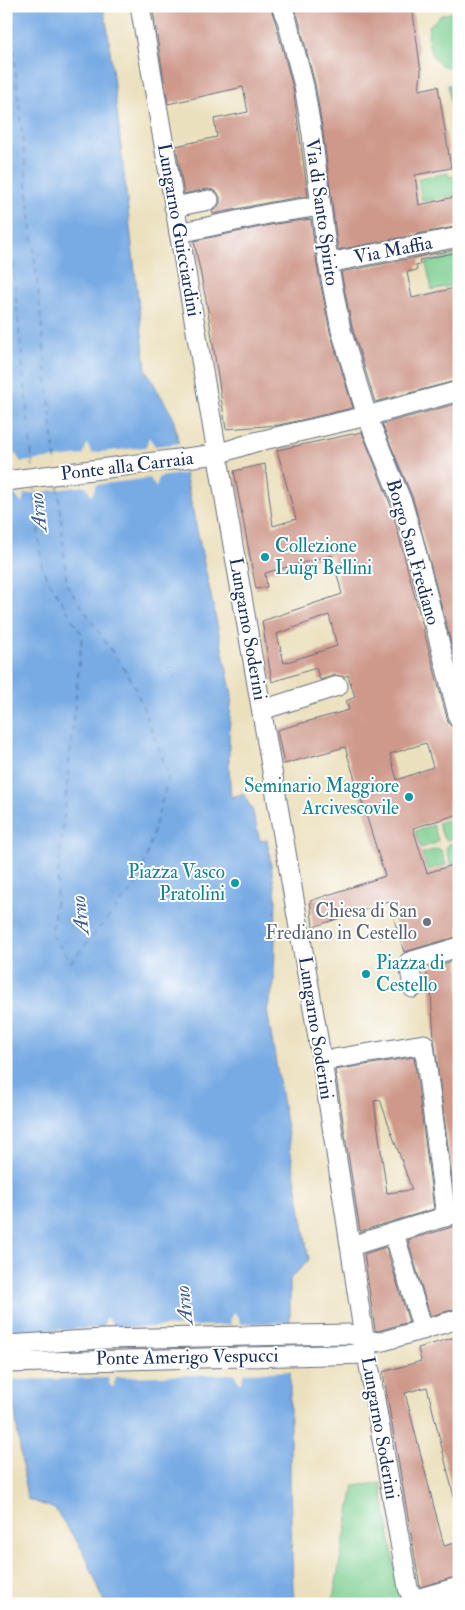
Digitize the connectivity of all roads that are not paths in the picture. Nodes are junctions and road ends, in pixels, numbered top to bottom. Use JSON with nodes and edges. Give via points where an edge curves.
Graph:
{"nodes":[{"id":1,"x":140,"y":6,"type":"edge"},
{"id":2,"x":281,"y":6,"type":"edge"},
{"id":3,"x":209,"y":200,"type":"dead end"},
{"id":4,"x":320,"y":206,"type":"junction"},
{"id":5,"x":174,"y":207,"type":"junction"},
{"id":6,"x":179,"y":233,"type":"junction"},
{"id":7,"x":459,"y":237,"type":"edge"},
{"id":8,"x":328,"y":263,"type":"junction"},
{"id":9,"x":459,"y":391,"type":"edge"},
{"id":10,"x":368,"y":416,"type":"junction"},
{"id":11,"x":208,"y":456,"type":"junction"},
{"id":12,"x":6,"y":481,"type":"edge"},
{"id":13,"x":338,"y":686,"type":"dead end"},
{"id":14,"x":456,"y":693,"type":"edge"},
{"id":15,"x":262,"y":710,"type":"junction"},
{"id":16,"x":459,"y":719,"type":"edge"},
{"id":17,"x":459,"y":947,"type":"edge"},
{"id":18,"x":413,"y":988,"type":"dead end"},
{"id":19,"x":322,"y":1061,"type":"junction"},
{"id":20,"x":453,"y":1215,"type":"edge"},
{"id":21,"x":394,"y":1233,"type":"junction"},
{"id":22,"x":351,"y":1246,"type":"junction"},
{"id":23,"x":459,"y":1319,"type":"edge"},
{"id":24,"x":423,"y":1330,"type":"junction"},
{"id":25,"x":6,"y":1345,"type":"edge"},
{"id":26,"x":358,"y":1345,"type":"junction"},
{"id":27,"x":6,"y":1363,"type":"edge"},
{"id":28,"x":459,"y":1587,"type":"edge"},
{"id":29,"x":418,"y":1601,"type":"edge"}],
"edges":[{"from":1,"to":5,"type":"street","name":"Lungarno Guicciardini"},
{"from":2,"to":4,"type":"street","name":"Via di Santo Spirito","via":[[304,86]]},
{"from":3,"to":5,"type":"street"},
{"from":4,"to":6,"type":"street"},
{"from":4,"to":8,"type":"street","name":"Via di Santo Spirito"},
{"from":5,"to":6,"type":"street","name":"Lungarno Guicciardini"},
{"from":6,"to":11,"type":"street","name":"Lungarno Guicciardini"},
{"from":7,"to":8,"type":"street","name":"Via Maffia"},
{"from":8,"to":10,"type":"street","name":"Via di Santo Spirito","via":[[341,330]]},
{"from":9,"to":10,"type":"street","name":"Ponte alla Carraia"},
{"from":10,"to":11,"type":"street","name":"Ponte alla Carraia"},
{"from":10,"to":14,"type":"street","name":"Borgo San Frediano","via":[[402,502]]},
{"from":11,"to":12,"type":"street","name":"Ponte alla Carraia"},
{"from":11,"to":15,"type":"street","name":"Lungarno Soderini"},
{"from":13,"to":15,"type":"street"},
{"from":14,"to":16,"type":"street","name":"Borgo San Frediano"},
{"from":15,"to":19,"type":"street","name":"Lungarno Soderini"},
{"from":17,"to":18,"type":"street","via":[[409,962]]},
{"from":19,"to":20,"type":"street","via":[[424,1044]]},
{"from":19,"to":22,"type":"street","name":"Lungarno Soderini"},
{"from":20,"to":21,"type":"street"},
{"from":21,"to":22,"type":"street"},
{"from":21,"to":24,"type":"street"},
{"from":22,"to":26,"type":"street","name":"Lungarno Soderini"},
{"from":23,"to":24,"type":"street"},
{"from":24,"to":26,"type":"street"},
{"from":25,"to":26,"type":"street","name":"Ponte Amerigo Vespucci","via":[[113,1339]]},
{"from":26,"to":27,"type":"street","name":"Ponte Amerigo Vespucci"},
{"from":26,"to":29,"type":"street","name":"Lungarno Soderini","via":[[408,1588]]},
{"from":28,"to":29,"type":"street"}]}
